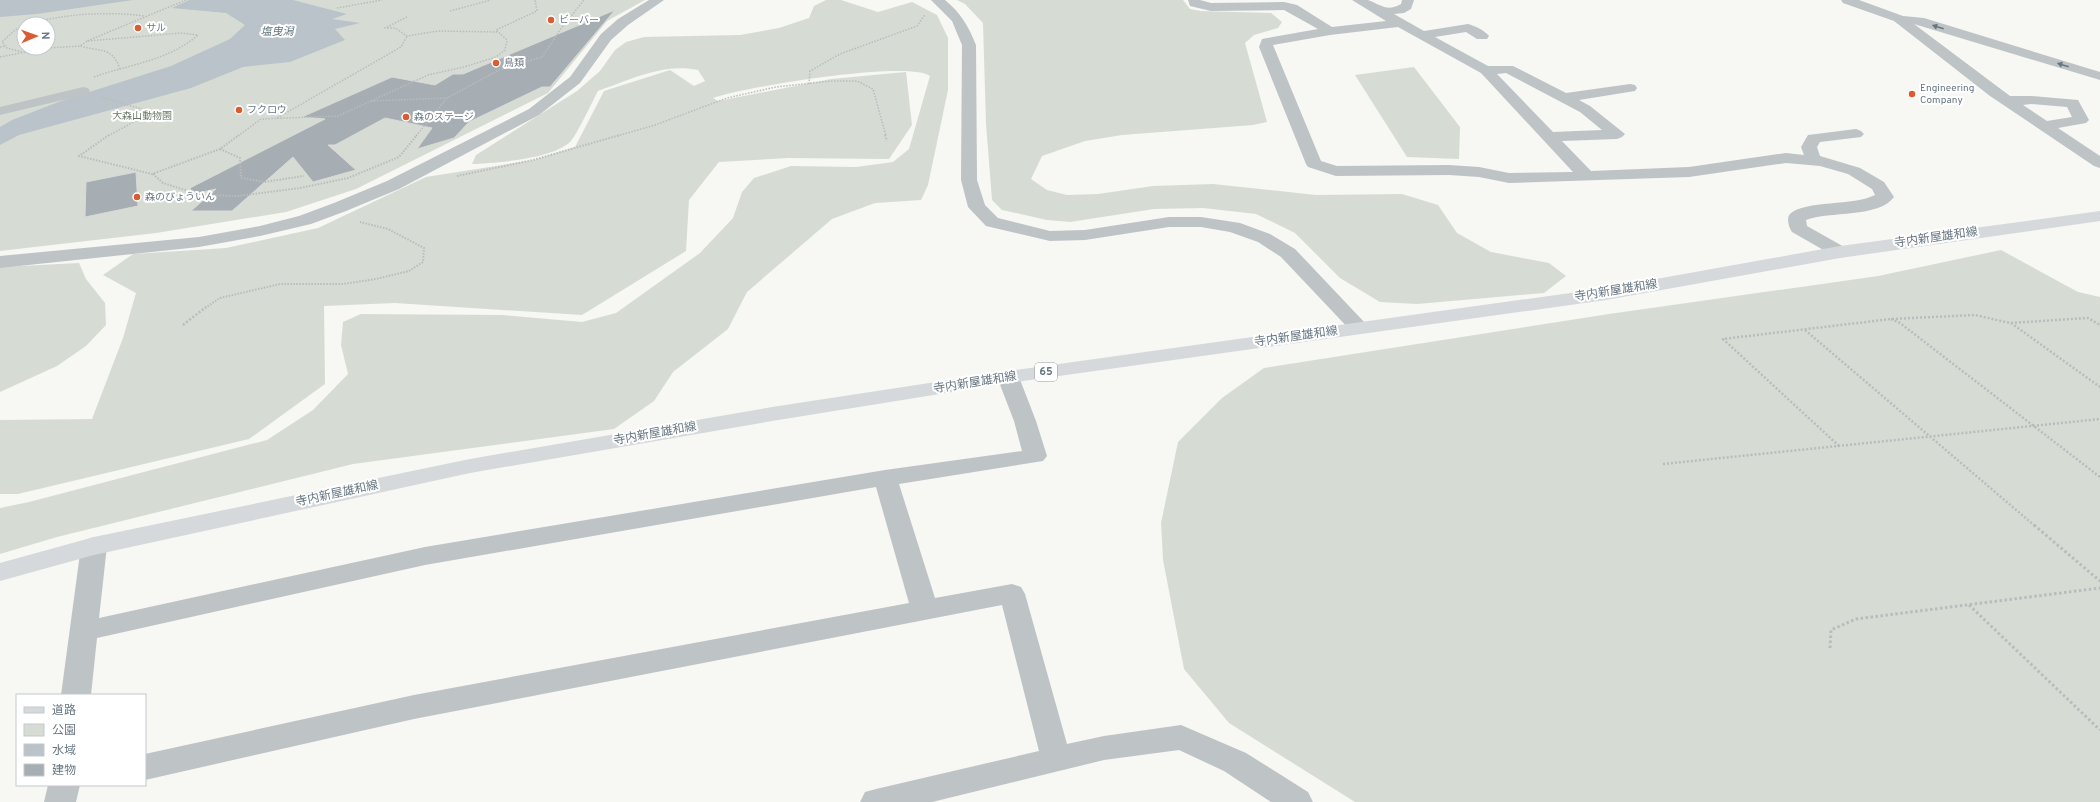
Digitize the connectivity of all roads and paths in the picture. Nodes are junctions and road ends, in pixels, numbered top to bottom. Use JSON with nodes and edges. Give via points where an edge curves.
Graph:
{"nodes":[{"id":1,"x":186,"y":0,"type":"edge"},
{"id":2,"x":382,"y":0,"type":"edge"},
{"id":3,"x":491,"y":0,"type":"edge"},
{"id":4,"x":535,"y":0,"type":"edge"},
{"id":5,"x":584,"y":0,"type":"edge"},
{"id":6,"x":658,"y":0,"type":"edge"},
{"id":7,"x":937,"y":0,"type":"edge"},
{"id":8,"x":1194,"y":0,"type":"edge"},
{"id":9,"x":1358,"y":0,"type":"edge"},
{"id":10,"x":1408,"y":0,"type":"edge"},
{"id":11,"x":1847,"y":0,"type":"edge"},
{"id":12,"x":337,"y":8,"type":"dead end"},
{"id":13,"x":922,"y":9,"type":"dead end"},
{"id":14,"x":450,"y":11,"type":"dead end"},
{"id":15,"x":1380,"y":12,"type":"junction"},
{"id":16,"x":145,"y":16,"type":"junction"},
{"id":17,"x":56,"y":17,"type":"edge"},
{"id":18,"x":407,"y":17,"type":"dead end"},
{"id":19,"x":1898,"y":18,"type":"junction"},
{"id":20,"x":1398,"y":23,"type":"junction"},
{"id":21,"x":16,"y":29,"type":"edge"},
{"id":22,"x":1330,"y":31,"type":"junction"},
{"id":23,"x":499,"y":32,"type":"junction"},
{"id":24,"x":1421,"y":35,"type":"junction"},
{"id":25,"x":407,"y":36,"type":"junction"},
{"id":26,"x":1482,"y":36,"type":"dead end"},
{"id":27,"x":87,"y":41,"type":"junction"},
{"id":28,"x":4,"y":46,"type":"junction"},
{"id":29,"x":80,"y":46,"type":"junction"},
{"id":30,"x":0,"y":47,"type":"edge"},
{"id":31,"x":56,"y":47,"type":"edge"},
{"id":32,"x":16,"y":50,"type":"edge"},
{"id":33,"x":16,"y":53,"type":"edge"},
{"id":34,"x":0,"y":57,"type":"edge"},
{"id":35,"x":120,"y":69,"type":"junction"},
{"id":36,"x":1486,"y":70,"type":"junction"},
{"id":37,"x":2100,"y":76,"type":"edge"},
{"id":38,"x":808,"y":84,"type":"junction"},
{"id":39,"x":1630,"y":88,"type":"dead end"},
{"id":40,"x":84,"y":92,"type":"junction"},
{"id":41,"x":447,"y":98,"type":"junction"},
{"id":42,"x":1564,"y":98,"type":"junction"},
{"id":43,"x":370,"y":101,"type":"junction"},
{"id":44,"x":2007,"y":101,"type":"junction"},
{"id":45,"x":0,"y":111,"type":"edge"},
{"id":46,"x":276,"y":118,"type":"junction"},
{"id":47,"x":2044,"y":126,"type":"junction"},
{"id":48,"x":1856,"y":134,"type":"dead end"},
{"id":49,"x":1548,"y":137,"type":"junction"},
{"id":50,"x":887,"y":141,"type":"dead end"},
{"id":51,"x":220,"y":149,"type":"junction"},
{"id":52,"x":1814,"y":161,"type":"junction"},
{"id":53,"x":2100,"y":163,"type":"edge"},
{"id":54,"x":152,"y":174,"type":"junction"},
{"id":55,"x":304,"y":176,"type":"dead end"},
{"id":56,"x":1586,"y":176,"type":"junction"},
{"id":57,"x":452,"y":177,"type":"dead end"},
{"id":58,"x":322,"y":214,"type":"junction"},
{"id":59,"x":2100,"y":216,"type":"edge"},
{"id":60,"x":1840,"y":252,"type":"junction"},
{"id":61,"x":0,"y":262,"type":"edge"},
{"id":62,"x":1891,"y":319,"type":"junction"},
{"id":63,"x":2010,"y":323,"type":"junction"},
{"id":64,"x":183,"y":325,"type":"dead end"},
{"id":65,"x":2100,"y":325,"type":"edge"},
{"id":66,"x":1359,"y":328,"type":"junction"},
{"id":67,"x":1805,"y":329,"type":"junction"},
{"id":68,"x":1008,"y":378,"type":"junction"},
{"id":69,"x":2100,"y":387,"type":"edge"},
{"id":70,"x":2100,"y":419,"type":"edge"},
{"id":71,"x":2033,"y":426,"type":"junction"},
{"id":72,"x":1932,"y":436,"type":"junction"},
{"id":73,"x":1839,"y":446,"type":"junction"},
{"id":74,"x":1663,"y":464,"type":"dead end"},
{"id":75,"x":2100,"y":477,"type":"edge"},
{"id":76,"x":885,"y":478,"type":"junction"},
{"id":77,"x":94,"y":546,"type":"junction"},
{"id":78,"x":0,"y":572,"type":"edge"},
{"id":79,"x":2100,"y":581,"type":"edge"},
{"id":80,"x":2100,"y":588,"type":"edge"},
{"id":81,"x":1969,"y":605,"type":"junction"},
{"id":82,"x":925,"y":610,"type":"junction"},
{"id":83,"x":84,"y":631,"type":"junction"},
{"id":84,"x":1830,"y":648,"type":"dead end"},
{"id":85,"x":76,"y":694,"type":"edge"},
{"id":86,"x":2100,"y":730,"type":"edge"},
{"id":87,"x":1056,"y":759,"type":"junction"},
{"id":88,"x":146,"y":767,"type":"edge"},
{"id":89,"x":64,"y":786,"type":"edge"},
{"id":90,"x":60,"y":802,"type":"edge"},
{"id":91,"x":876,"y":802,"type":"edge"},
{"id":92,"x":1298,"y":802,"type":"edge"}],
"edges":[{"from":1,"to":16,"type":"path"},
{"from":2,"to":12,"type":"path"},
{"from":3,"to":14,"type":"path"},
{"from":4,"to":23,"type":"path","via":[[537,11],[496,30]]},
{"from":5,"to":41,"type":"path","via":[[542,57],[499,70]]},
{"from":6,"to":58,"type":"street","via":[[623,22],[606,37],[575,80],[534,112],[393,186]]},
{"from":7,"to":66,"type":"street","via":[[949,9],[962,25],[969,44],[969,180],[977,207],[992,222],[1050,236],[1085,235],[1168,222],[1201,222],[1234,227],[1264,238],[1288,253]]},
{"from":8,"to":22,"type":"street","via":[[1194,3],[1211,7],[1293,8]]},
{"from":9,"to":15,"type":"street"},
{"from":10,"to":15,"type":"street","via":[[1407,6],[1400,10]]},
{"from":11,"to":19,"type":"street"},
{"from":13,"to":38,"type":"path","via":[[924,16],[917,26],[840,54],[810,71]]},
{"from":15,"to":20,"type":"street"},
{"from":16,"to":17,"type":"path","via":[[90,13]]},
{"from":16,"to":27,"type":"path"},
{"from":18,"to":25,"type":"path","via":[[385,28],[395,28]]},
{"from":37,"to":19,"type":"street","one_way":true,"via":[[1919,21]]},
{"from":19,"to":44,"type":"street"},
{"from":20,"to":22,"type":"street"},
{"from":20,"to":24,"type":"street"},
{"from":21,"to":28,"type":"path","via":[[2,42]]},
{"from":22,"to":56,"type":"street","via":[[1276,39],[1267,42],[1266,47],[1314,164],[1336,171],[1449,170],[1509,178]]},
{"from":23,"to":25,"type":"path","via":[[438,31]]},
{"from":23,"to":43,"type":"path","via":[[507,40],[505,50],[496,57],[428,76]]},
{"from":24,"to":26,"type":"street","via":[[1468,28]]},
{"from":24,"to":36,"type":"street"},
{"from":25,"to":46,"type":"path","via":[[401,47]]},
{"from":27,"to":29,"type":"path"},
{"from":27,"to":35,"type":"path","via":[[182,33],[198,35],[188,46],[153,62]]},
{"from":28,"to":30,"type":"path"},
{"from":28,"to":32,"type":"path"},
{"from":29,"to":31,"type":"path"},
{"from":29,"to":35,"type":"path","via":[[109,50],[114,54]]},
{"from":33,"to":34,"type":"path"},
{"from":35,"to":40,"type":"path","via":[[94,77],[82,89]]},
{"from":36,"to":42,"type":"street","via":[[1508,69]]},
{"from":36,"to":49,"type":"street"},
{"from":38,"to":50,"type":"path","via":[[857,81],[873,89]]},
{"from":38,"to":57,"type":"path","via":[[727,98],[655,125],[533,160]]},
{"from":39,"to":42,"type":"street"},
{"from":40,"to":45,"type":"street"},
{"from":40,"to":54,"type":"path","via":[[148,111],[148,114],[102,139],[79,156]]},
{"from":41,"to":43,"type":"path"},
{"from":41,"to":54,"type":"path","via":[[399,157],[348,178],[300,188],[238,196],[201,195],[163,183]]},
{"from":42,"to":49,"type":"street","via":[[1585,109],[1617,134]]},
{"from":43,"to":46,"type":"path","via":[[338,116]]},
{"from":44,"to":47,"type":"street"},
{"from":44,"to":47,"type":"street","via":[[2073,103],[2081,120]]},
{"from":46,"to":51,"type":"path","via":[[261,119]]},
{"from":47,"to":53,"type":"street"},
{"from":48,"to":52,"type":"street","via":[[1814,138],[1809,147]]},
{"from":49,"to":56,"type":"street"},
{"from":51,"to":54,"type":"path"},
{"from":51,"to":55,"type":"path","via":[[226,154],[240,158],[241,178],[252,182],[272,182]]},
{"from":52,"to":56,"type":"street","via":[[1786,158],[1689,172]]},
{"from":52,"to":60,"type":"street","via":[[1854,172],[1878,186],[1885,197],[1875,204],[1809,210],[1796,217],[1798,228]]},
{"from":58,"to":61,"type":"street","via":[[260,231],[199,242]]},
{"from":58,"to":64,"type":"path","via":[[388,229],[424,248],[423,262],[408,271],[376,279],[343,284],[280,284],[220,298]]},
{"from":59,"to":60,"type":"main road","name":"寺内新屋雄和線","number":"65"},
{"from":60,"to":66,"type":"main road","name":"寺内新屋雄和線","number":"65","via":[[1606,294]]},
{"from":62,"to":63,"type":"path","via":[[1975,315]]},
{"from":62,"to":67,"type":"path"},
{"from":62,"to":71,"type":"path","via":[[1900,323]]},
{"from":63,"to":65,"type":"path","via":[[2088,318]]},
{"from":63,"to":69,"type":"path"},
{"from":66,"to":68,"type":"main road","name":"寺内新屋雄和線","number":"65"},
{"from":67,"to":72,"type":"path"},
{"from":67,"to":73,"type":"path","via":[[1723,339]]},
{"from":68,"to":76,"type":"street","via":[[1035,456]]},
{"from":68,"to":77,"type":"main road","name":"寺内新屋雄和線","number":"65","via":[[772,414],[470,466]]},
{"from":70,"to":71,"type":"path"},
{"from":71,"to":72,"type":"path"},
{"from":71,"to":75,"type":"path"},
{"from":72,"to":73,"type":"path"},
{"from":72,"to":79,"type":"path"},
{"from":73,"to":74,"type":"path"},
{"from":76,"to":82,"type":"street"},
{"from":76,"to":83,"type":"street","via":[[425,556]]},
{"from":77,"to":78,"type":"main road","name":"寺内新屋雄和線","number":"65"},
{"from":77,"to":83,"type":"street"},
{"from":80,"to":81,"type":"path"},
{"from":81,"to":84,"type":"path","via":[[1856,619],[1831,630]]},
{"from":81,"to":86,"type":"path"},
{"from":82,"to":87,"type":"street","via":[[1012,594]]},
{"from":82,"to":88,"type":"street","via":[[414,707]]},
{"from":83,"to":85,"type":"street"},
{"from":87,"to":91,"type":"street"},
{"from":87,"to":92,"type":"street","via":[[1104,748],[1181,737],[1235,762]]},
{"from":89,"to":90,"type":"street"}]}
